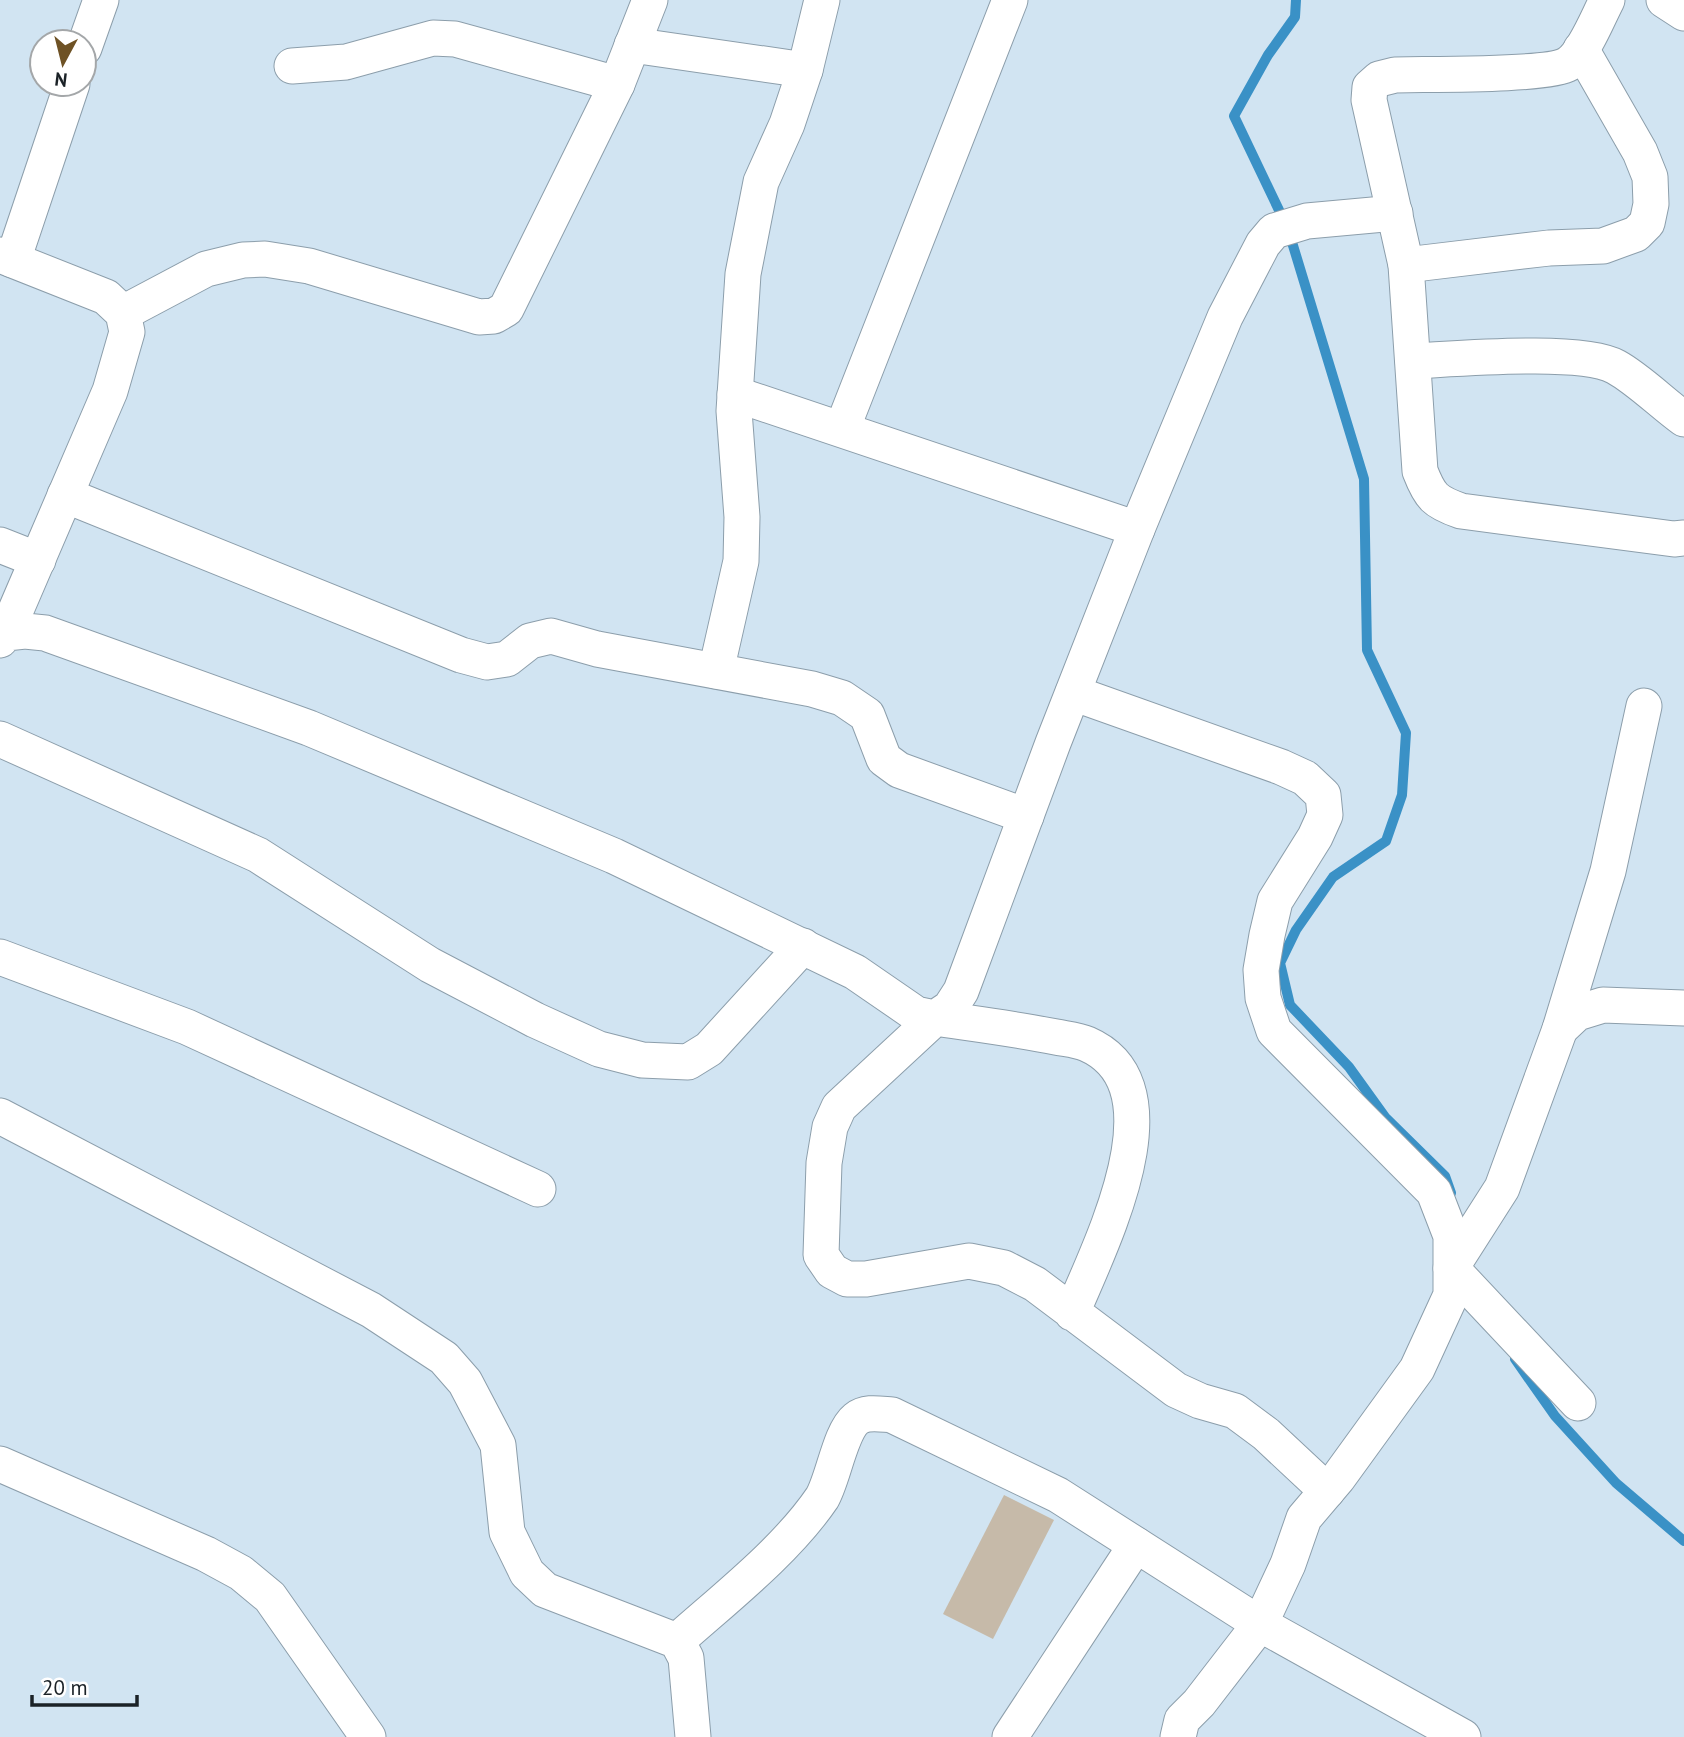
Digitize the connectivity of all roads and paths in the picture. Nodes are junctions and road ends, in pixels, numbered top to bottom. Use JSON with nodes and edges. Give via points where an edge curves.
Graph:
{"nodes":[{"id":1,"x":101,"y":0,"type":"edge"},
{"id":2,"x":650,"y":0,"type":"edge"},
{"id":3,"x":822,"y":0,"type":"edge"},
{"id":4,"x":1010,"y":0,"type":"edge"},
{"id":5,"x":1606,"y":0,"type":"edge"},
{"id":6,"x":1664,"y":0,"type":"edge"},
{"id":7,"x":1684,"y":13,"type":"edge"},
{"id":8,"x":91,"y":28,"type":"edge"},
{"id":9,"x":632,"y":45,"type":"junction"},
{"id":10,"x":1581,"y":49,"type":"junction"},
{"id":11,"x":292,"y":66,"type":"dead end"},
{"id":12,"x":805,"y":70,"type":"junction"},
{"id":13,"x":617,"y":84,"type":"junction"},
{"id":14,"x":67,"y":98,"type":"edge"},
{"id":15,"x":1395,"y":213,"type":"junction"},
{"id":16,"x":7,"y":258,"type":"edge"},
{"id":17,"x":1406,"y":265,"type":"junction"},
{"id":18,"x":123,"y":313,"type":"junction"},
{"id":19,"x":1413,"y":361,"type":"junction"},
{"id":20,"x":735,"y":394,"type":"junction"},
{"id":21,"x":1684,"y":419,"type":"edge"},
{"id":22,"x":842,"y":429,"type":"junction"},
{"id":23,"x":65,"y":495,"type":"junction"},
{"id":24,"x":1137,"y":529,"type":"junction"},
{"id":25,"x":1684,"y":538,"type":"edge"},
{"id":26,"x":0,"y":545,"type":"edge"},
{"id":27,"x":38,"y":560,"type":"junction"},
{"id":28,"x":3,"y":637,"type":"edge"},
{"id":29,"x":716,"y":671,"type":"junction"},
{"id":30,"x":1073,"y":693,"type":"junction"},
{"id":31,"x":1644,"y":706,"type":"dead end"},
{"id":32,"x":0,"y":739,"type":"edge"},
{"id":33,"x":1026,"y":816,"type":"junction"},
{"id":34,"x":803,"y":946,"type":"junction"},
{"id":35,"x":0,"y":957,"type":"edge"},
{"id":36,"x":1684,"y":1008,"type":"edge"},
{"id":37,"x":935,"y":1018,"type":"junction"},
{"id":38,"x":1560,"y":1029,"type":"junction"},
{"id":39,"x":0,"y":1116,"type":"edge"},
{"id":40,"x":538,"y":1189,"type":"dead end"},
{"id":41,"x":1451,"y":1268,"type":"junction"},
{"id":42,"x":1072,"y":1313,"type":"junction"},
{"id":43,"x":1578,"y":1403,"type":"dead end"},
{"id":44,"x":0,"y":1464,"type":"edge"},
{"id":45,"x":1327,"y":1491,"type":"junction"},
{"id":46,"x":1136,"y":1545,"type":"junction"},
{"id":47,"x":1260,"y":1625,"type":"junction"},
{"id":48,"x":677,"y":1642,"type":"junction"},
{"id":49,"x":368,"y":1737,"type":"edge"},
{"id":50,"x":693,"y":1737,"type":"edge"},
{"id":51,"x":1010,"y":1737,"type":"edge"},
{"id":52,"x":1178,"y":1737,"type":"edge"},
{"id":53,"x":1463,"y":1737,"type":"edge"}],
"edges":[{"from":1,"to":8,"type":"street"},
{"from":2,"to":9,"type":"street"},
{"from":3,"to":12,"type":"street"},
{"from":4,"to":22,"type":"street"},
{"from":5,"to":10,"type":"street"},
{"from":6,"to":7,"type":"street"},
{"from":9,"to":12,"type":"street"},
{"from":9,"to":13,"type":"street"},
{"from":10,"to":15,"type":"street","via":[[1568,64],[1556,68],[1379,79],[1370,87],[1369,100]]},
{"from":10,"to":17,"type":"street","via":[[1650,177],[1647,223],[1636,234],[1603,246]]},
{"from":11,"to":13,"type":"street","via":[[346,62],[433,38],[455,39]]},
{"from":12,"to":20,"type":"street","via":[[761,182],[743,274]]},
{"from":13,"to":18,"type":"street","via":[[506,309],[494,316],[479,317],[309,266],[265,259],[206,269]]},
{"from":14,"to":16,"type":"street"},
{"from":15,"to":17,"type":"street"},
{"from":15,"to":24,"type":"street","via":[[1307,221],[1274,231],[1263,244],[1225,317]]},
{"from":16,"to":18,"type":"street","via":[[106,297]]},
{"from":17,"to":19,"type":"street"},
{"from":18,"to":23,"type":"street","via":[[127,332],[119,363]]},
{"from":19,"to":21,"type":"street","via":[[1541,356],[1602,361]]},
{"from":19,"to":25,"type":"street","via":[[1420,471],[1428,492],[1440,503],[1461,511]]},
{"from":20,"to":22,"type":"street"},
{"from":20,"to":29,"type":"street","via":[[741,561]]},
{"from":22,"to":24,"type":"street"},
{"from":23,"to":27,"type":"street"},
{"from":23,"to":29,"type":"street","via":[[461,655],[487,662],[507,659],[530,641],[551,636]]},
{"from":24,"to":30,"type":"street"},
{"from":26,"to":27,"type":"street"},
{"from":27,"to":28,"type":"street"},
{"from":28,"to":34,"type":"street","via":[[25,631],[45,633],[309,728],[614,856]]},
{"from":29,"to":33,"type":"street","via":[[842,698],[867,715],[884,759],[899,771]]},
{"from":30,"to":33,"type":"street"},
{"from":30,"to":41,"type":"street","via":[[1281,767],[1305,778],[1323,795],[1325,815],[1315,838],[1275,901],[1261,970],[1263,998],[1274,1031],[1434,1192],[1451,1236]]},
{"from":31,"to":38,"type":"street","via":[[1608,871]]},
{"from":32,"to":34,"type":"street","via":[[258,855],[430,965],[599,1049],[642,1060],[688,1062],[709,1049]]},
{"from":33,"to":37,"type":"street","via":[[961,991],[950,1008]]},
{"from":34,"to":37,"type":"street","via":[[855,972],[916,1014]]},
{"from":35,"to":40,"type":"street","via":[[187,1027]]},
{"from":36,"to":38,"type":"street","via":[[1603,1005],[1577,1013]]},
{"from":37,"to":42,"type":"street","via":[[1086,1043],[1111,1058],[1127,1083],[1133,1116],[1117,1202]]},
{"from":37,"to":42,"type":"street","via":[[839,1107],[830,1127],[824,1163],[821,1255],[832,1271],[847,1279],[969,1261],[1004,1268],[1035,1284]]},
{"from":38,"to":41,"type":"street","via":[[1502,1188]]},
{"from":39,"to":48,"type":"street","via":[[371,1310],[444,1358],[465,1382],[498,1445],[507,1532],[527,1573],[545,1590]]},
{"from":41,"to":43,"type":"street"},
{"from":41,"to":45,"type":"street","via":[[1451,1295],[1417,1369]]},
{"from":42,"to":45,"type":"street","via":[[1176,1390],[1235,1411]]},
{"from":44,"to":49,"type":"street","via":[[206,1553],[241,1573],[270,1597]]},
{"from":45,"to":47,"type":"street","via":[[1304,1518]]},
{"from":46,"to":47,"type":"street"},
{"from":46,"to":48,"type":"street","via":[[1058,1494],[891,1415],[871,1412],[854,1420],[824,1495],[807,1518]]},
{"from":46,"to":51,"type":"street"},
{"from":47,"to":52,"type":"street","via":[[1182,1720]]},
{"from":47,"to":53,"type":"street"},
{"from":48,"to":50,"type":"street","via":[[686,1658]]}]}
